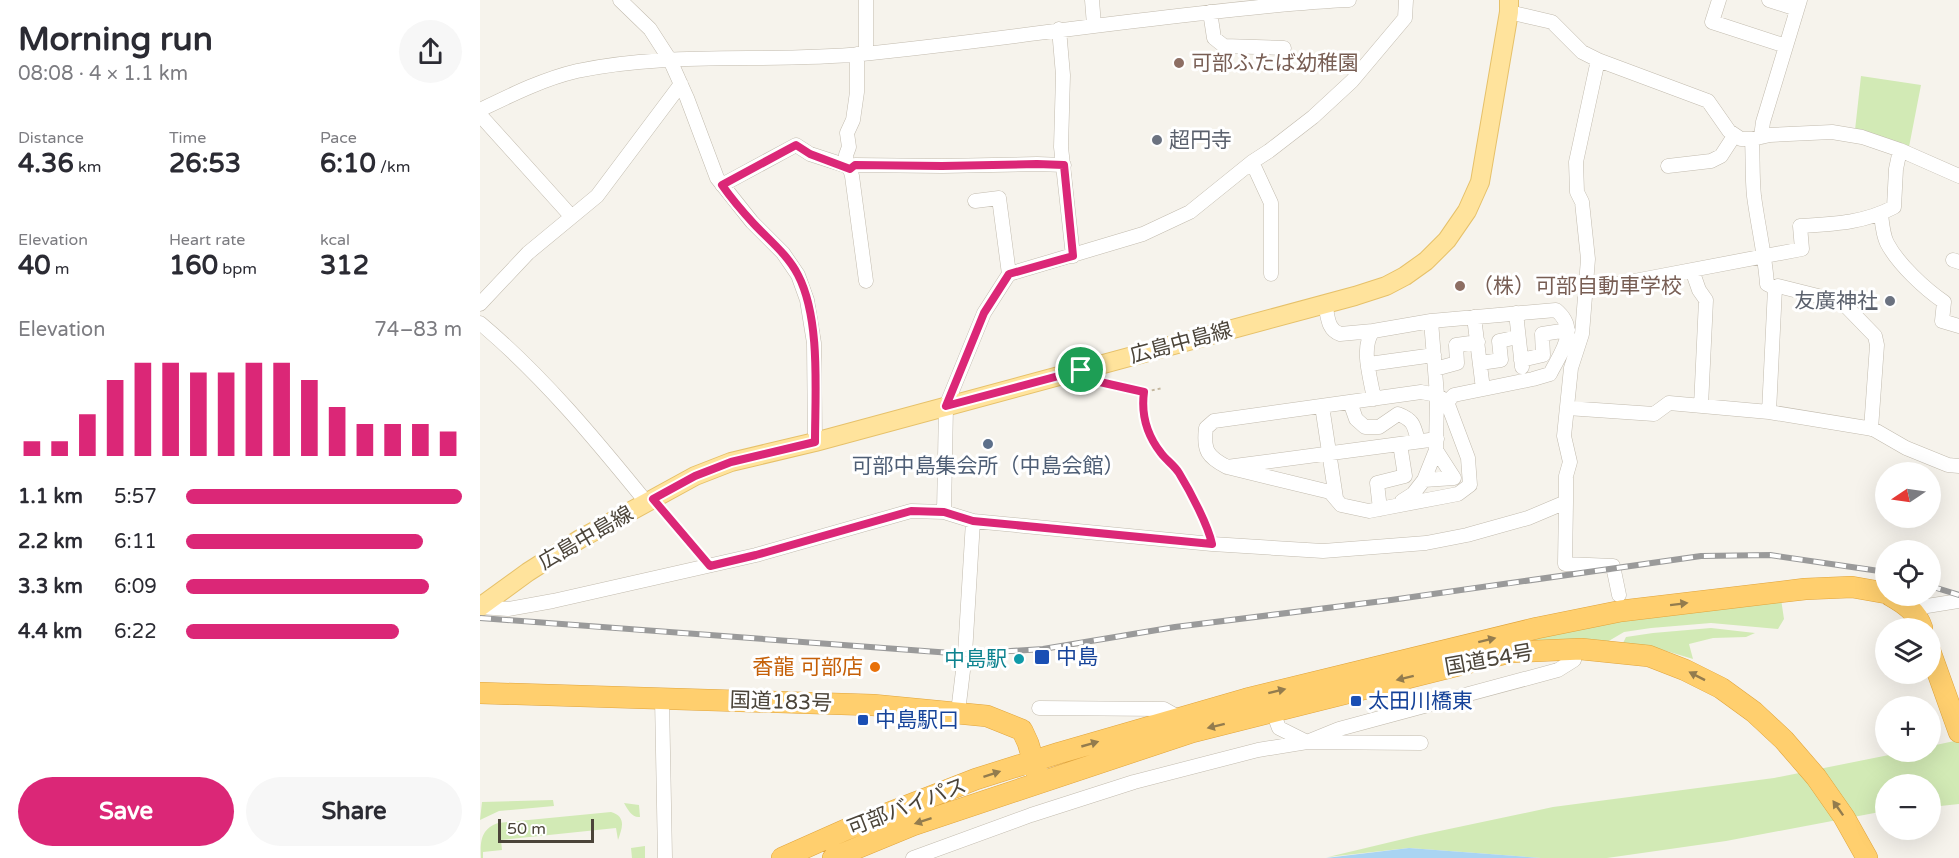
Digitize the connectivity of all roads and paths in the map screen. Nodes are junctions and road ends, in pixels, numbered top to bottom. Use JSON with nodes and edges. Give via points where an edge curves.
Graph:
{"nodes":[{"id":1,"x":620,"y":0,"type":"edge"},
{"id":2,"x":866,"y":0,"type":"edge"},
{"id":3,"x":1092,"y":0,"type":"edge"},
{"id":4,"x":1349,"y":0,"type":"edge"},
{"id":5,"x":1406,"y":0,"type":"edge"},
{"id":6,"x":1719,"y":0,"type":"edge"},
{"id":7,"x":1769,"y":0,"type":"edge"},
{"id":8,"x":1798,"y":5,"type":"edge"},
{"id":9,"x":1509,"y":6,"type":"edge"},
{"id":10,"x":1210,"y":12,"type":"junction"},
{"id":11,"x":1094,"y":25,"type":"junction"},
{"id":12,"x":1059,"y":29,"type":"junction"},
{"id":13,"x":1786,"y":46,"type":"junction"},
{"id":14,"x":1284,"y":48,"type":"dead end"},
{"id":15,"x":861,"y":54,"type":"junction"},
{"id":16,"x":670,"y":60,"type":"junction"},
{"id":17,"x":1598,"y":60,"type":"junction"},
{"id":18,"x":681,"y":84,"type":"junction"},
{"id":19,"x":480,"y":110,"type":"edge"},
{"id":20,"x":480,"y":115,"type":"edge"},
{"id":21,"x":1734,"y":136,"type":"junction"},
{"id":22,"x":1756,"y":138,"type":"junction"},
{"id":23,"x":1900,"y":150,"type":"junction"},
{"id":24,"x":1252,"y":162,"type":"junction"},
{"id":25,"x":1064,"y":165,"type":"junction"},
{"id":26,"x":1668,"y":166,"type":"dead end"},
{"id":27,"x":849,"y":167,"type":"junction"},
{"id":28,"x":1959,"y":176,"type":"edge"},
{"id":29,"x":722,"y":185,"type":"junction"},
{"id":30,"x":975,"y":201,"type":"dead end"},
{"id":31,"x":1881,"y":214,"type":"junction"},
{"id":32,"x":571,"y":216,"type":"junction"},
{"id":33,"x":1073,"y":256,"type":"junction"},
{"id":34,"x":1763,"y":256,"type":"junction"},
{"id":35,"x":1692,"y":270,"type":"junction"},
{"id":36,"x":1009,"y":274,"type":"junction"},
{"id":37,"x":1271,"y":274,"type":"dead end"},
{"id":38,"x":866,"y":281,"type":"dead end"},
{"id":39,"x":1775,"y":288,"type":"junction"},
{"id":40,"x":1587,"y":290,"type":"junction"},
{"id":41,"x":480,"y":304,"type":"edge"},
{"id":42,"x":1325,"y":304,"type":"junction"},
{"id":43,"x":1516,"y":313,"type":"junction"},
{"id":44,"x":1474,"y":317,"type":"junction"},
{"id":45,"x":1431,"y":321,"type":"junction"},
{"id":46,"x":480,"y":323,"type":"edge"},
{"id":47,"x":1959,"y":326,"type":"edge"},
{"id":48,"x":1568,"y":330,"type":"junction"},
{"id":49,"x":1373,"y":331,"type":"junction"},
{"id":50,"x":1518,"y":338,"type":"junction"},
{"id":51,"x":1478,"y":342,"type":"junction"},
{"id":52,"x":1521,"y":360,"type":"junction"},
{"id":53,"x":1434,"y":362,"type":"junction"},
{"id":54,"x":1480,"y":363,"type":"junction"},
{"id":55,"x":1369,"y":364,"type":"junction"},
{"id":56,"x":1081,"y":370,"type":"junction"},
{"id":57,"x":1524,"y":381,"type":"junction"},
{"id":58,"x":1163,"y":388,"type":"dead end"},
{"id":59,"x":1483,"y":389,"type":"junction"},
{"id":60,"x":1144,"y":392,"type":"junction"},
{"id":61,"x":1442,"y":398,"type":"junction"},
{"id":62,"x":1374,"y":399,"type":"junction"},
{"id":63,"x":1350,"y":402,"type":"junction"},
{"id":64,"x":946,"y":406,"type":"junction"},
{"id":65,"x":1322,"y":406,"type":"junction"},
{"id":66,"x":1701,"y":406,"type":"junction"},
{"id":67,"x":1567,"y":408,"type":"junction"},
{"id":68,"x":1769,"y":412,"type":"junction"},
{"id":69,"x":1871,"y":429,"type":"junction"},
{"id":70,"x":1418,"y":441,"type":"junction"},
{"id":71,"x":815,"y":442,"type":"junction"},
{"id":72,"x":1400,"y":444,"type":"junction"},
{"id":73,"x":1437,"y":445,"type":"junction"},
{"id":74,"x":1329,"y":454,"type":"junction"},
{"id":75,"x":1959,"y":466,"type":"edge"},
{"id":76,"x":1227,"y":467,"type":"junction"},
{"id":77,"x":1424,"y":480,"type":"junction"},
{"id":78,"x":1336,"y":498,"type":"junction"},
{"id":79,"x":650,"y":501,"type":"junction"},
{"id":80,"x":1566,"y":502,"type":"junction"},
{"id":81,"x":1396,"y":505,"type":"junction"},
{"id":82,"x":1380,"y":509,"type":"junction"},
{"id":83,"x":944,"y":512,"type":"junction"},
{"id":84,"x":973,"y":521,"type":"junction"},
{"id":85,"x":1212,"y":544,"type":"junction"},
{"id":86,"x":710,"y":566,"type":"junction"},
{"id":87,"x":1875,"y":591,"type":"edge"},
{"id":88,"x":1618,"y":595,"type":"dead end"},
{"id":89,"x":1959,"y":601,"type":"edge"},
{"id":90,"x":1908,"y":606,"type":"edge"},
{"id":91,"x":480,"y":607,"type":"edge"},
{"id":92,"x":1917,"y":618,"type":"edge"},
{"id":93,"x":1921,"y":618,"type":"edge"},
{"id":94,"x":1575,"y":660,"type":"dead end"},
{"id":95,"x":1941,"y":682,"type":"edge"},
{"id":96,"x":480,"y":693,"type":"edge"},
{"id":97,"x":662,"y":698,"type":"junction"},
{"id":98,"x":1039,"y":708,"type":"dead end"},
{"id":99,"x":958,"y":712,"type":"junction"},
{"id":100,"x":1273,"y":712,"type":"junction"},
{"id":101,"x":1180,"y":718,"type":"junction"},
{"id":102,"x":1959,"y":732,"type":"edge"},
{"id":103,"x":1307,"y":742,"type":"junction"},
{"id":104,"x":1421,"y":743,"type":"dead end"},
{"id":105,"x":1034,"y":761,"type":"junction"},
{"id":106,"x":1039,"y":783,"type":"junction"},
{"id":107,"x":665,"y":858,"type":"edge"},
{"id":108,"x":782,"y":858,"type":"edge"},
{"id":109,"x":833,"y":858,"type":"edge"},
{"id":110,"x":913,"y":858,"type":"edge"},
{"id":111,"x":1867,"y":858,"type":"edge"}],
"edges":[{"from":1,"to":16,"type":"street","via":[[650,29]]},
{"from":2,"to":15,"type":"street"},
{"from":3,"to":11,"type":"street"},
{"from":4,"to":10,"type":"street"},
{"from":5,"to":24,"type":"street","via":[[1405,18],[1352,81],[1313,117]]},
{"from":6,"to":13,"type":"street","via":[[1712,22]]},
{"from":7,"to":8,"type":"street"},
{"from":8,"to":13,"type":"street"},
{"from":9,"to":17,"type":"street","via":[[1552,22],[1582,52]]},
{"from":9,"to":42,"type":"main road","name":"広島中島線","via":[[1480,182],[1467,212],[1447,240],[1405,276],[1386,286]]},
{"from":10,"to":11,"type":"street"},
{"from":10,"to":14,"type":"street","via":[[1214,38],[1224,46]]},
{"from":11,"to":12,"type":"street"},
{"from":12,"to":15,"type":"street"},
{"from":12,"to":25,"type":"street"},
{"from":13,"to":22,"type":"street"},
{"from":15,"to":16,"type":"street"},
{"from":15,"to":27,"type":"street","via":[[854,120],[847,133]]},
{"from":16,"to":18,"type":"street"},
{"from":16,"to":19,"type":"street","via":[[621,63],[574,72],[525,88]]},
{"from":17,"to":21,"type":"street","via":[[1708,101]]},
{"from":17,"to":40,"type":"street","via":[[1576,162],[1588,259]]},
{"from":18,"to":29,"type":"street"},
{"from":18,"to":32,"type":"street","via":[[597,196]]},
{"from":20,"to":32,"type":"street"},
{"from":21,"to":22,"type":"street"},
{"from":21,"to":26,"type":"street","via":[[1721,156],[1711,162]]},
{"from":22,"to":23,"type":"street","via":[[1832,132]]},
{"from":22,"to":34,"type":"street","via":[[1754,194]]},
{"from":23,"to":28,"type":"street"},
{"from":23,"to":31,"type":"street","via":[[1894,207]]},
{"from":24,"to":33,"type":"street","via":[[1190,212],[1143,234]]},
{"from":24,"to":37,"type":"street","via":[[1271,203]]},
{"from":25,"to":27,"type":"street"},
{"from":25,"to":33,"type":"street"},
{"from":27,"to":29,"type":"street","via":[[796,145]]},
{"from":27,"to":38,"type":"street"},
{"from":29,"to":71,"type":"street","via":[[798,275],[814,342]]},
{"from":30,"to":36,"type":"street","via":[[999,198]]},
{"from":31,"to":34,"type":"street","via":[[1851,223],[1800,226],[1802,249]]},
{"from":31,"to":47,"type":"street","via":[[1887,242],[1910,273],[1944,302],[1942,321]]},
{"from":32,"to":41,"type":"street","via":[[528,253]]},
{"from":33,"to":36,"type":"street"},
{"from":34,"to":35,"type":"street"},
{"from":34,"to":39,"type":"street","via":[[1767,284]]},
{"from":35,"to":40,"type":"street"},
{"from":35,"to":66,"type":"street","via":[[1706,300]]},
{"from":36,"to":64,"type":"street","via":[[984,313]]},
{"from":39,"to":68,"type":"street"},
{"from":39,"to":69,"type":"street","via":[[1842,302],[1875,336]]},
{"from":40,"to":67,"type":"street"},
{"from":42,"to":49,"type":"street","via":[[1335,332]]},
{"from":42,"to":56,"type":"main road","name":"広島中島線"},
{"from":43,"to":44,"type":"street"},
{"from":43,"to":48,"type":"street","via":[[1556,310],[1566,318]]},
{"from":43,"to":50,"type":"street"},
{"from":44,"to":45,"type":"street"},
{"from":44,"to":51,"type":"street"},
{"from":45,"to":49,"type":"street"},
{"from":45,"to":53,"type":"street"},
{"from":46,"to":79,"type":"street","via":[[516,353]]},
{"from":48,"to":52,"type":"street","via":[[1542,334],[1543,355]]},
{"from":48,"to":57,"type":"street","via":[[1550,374]]},
{"from":49,"to":55,"type":"street","via":[[1366,347]]},
{"from":50,"to":52,"type":"street"},
{"from":50,"to":54,"type":"street","via":[[1499,341],[1501,360]]},
{"from":51,"to":53,"type":"street","via":[[1456,345],[1457,363]]},
{"from":51,"to":54,"type":"street"},
{"from":52,"to":57,"type":"street"},
{"from":53,"to":55,"type":"street"},
{"from":53,"to":61,"type":"street"},
{"from":54,"to":59,"type":"street"},
{"from":55,"to":62,"type":"street"},
{"from":56,"to":60,"type":"path","via":[[1091,380]]},
{"from":56,"to":64,"type":"main road","name":"広島中島線"},
{"from":57,"to":59,"type":"street"},
{"from":58,"to":60,"type":"path"},
{"from":59,"to":61,"type":"street"},
{"from":60,"to":85,"type":"path","via":[[1142,409],[1146,425],[1162,455],[1184,482],[1209,529]]},
{"from":61,"to":62,"type":"street","via":[[1422,392]]},
{"from":61,"to":73,"type":"street"},
{"from":61,"to":81,"type":"street","via":[[1468,458],[1470,485],[1458,494]]},
{"from":62,"to":63,"type":"street"},
{"from":63,"to":65,"type":"street"},
{"from":63,"to":70,"type":"street","via":[[1356,419],[1365,427],[1379,427],[1398,414],[1408,418]]},
{"from":64,"to":71,"type":"main road","name":"広島中島線"},
{"from":64,"to":83,"type":"street"},
{"from":65,"to":74,"type":"street"},
{"from":65,"to":76,"type":"street","via":[[1214,421],[1206,428],[1207,452]]},
{"from":66,"to":67,"type":"street","via":[[1669,403],[1654,414]]},
{"from":66,"to":68,"type":"street"},
{"from":67,"to":80,"type":"street","via":[[1564,436],[1570,462]]},
{"from":68,"to":69,"type":"street"},
{"from":69,"to":75,"type":"street","via":[[1906,448]]},
{"from":70,"to":72,"type":"street"},
{"from":70,"to":73,"type":"street"},
{"from":71,"to":79,"type":"main road","name":"広島中島線","via":[[731,462],[695,476]]},
{"from":72,"to":74,"type":"street"},
{"from":72,"to":82,"type":"street","via":[[1405,476],[1377,483]]},
{"from":73,"to":77,"type":"street"},
{"from":73,"to":77,"type":"street","via":[[1454,478]]},
{"from":74,"to":76,"type":"street"},
{"from":74,"to":78,"type":"street"},
{"from":76,"to":78,"type":"street","via":[[1330,492]]},
{"from":77,"to":81,"type":"street","via":[[1413,495]]},
{"from":78,"to":82,"type":"street","via":[[1341,505],[1369,511]]},
{"from":79,"to":86,"type":"path"},
{"from":79,"to":91,"type":"main road","name":"広島中島線","via":[[580,539]]},
{"from":80,"to":85,"type":"street","via":[[1528,518],[1426,543],[1323,550]]},
{"from":80,"to":88,"type":"street","via":[[1565,564],[1613,566]]},
{"from":81,"to":82,"type":"street"},
{"from":83,"to":84,"type":"street"},
{"from":83,"to":86,"type":"street","via":[[911,511]]},
{"from":84,"to":85,"type":"street"},
{"from":84,"to":99,"type":"street"},
{"from":86,"to":91,"type":"street","via":[[508,609]]},
{"from":101,"to":87,"type":"highway","name":"国道54号","one_way":true,"via":[[1526,630],[1621,611],[1805,589],[1852,587]]},
{"from":89,"to":93,"type":"street","via":[[1927,606]]},
{"from":90,"to":92,"type":"highway"},
{"from":94,"to":103,"type":"street","via":[[1558,670],[1339,729]]},
{"from":95,"to":102,"type":"highway"},
{"from":96,"to":97,"type":"highway","name":"国道183号"},
{"from":97,"to":99,"type":"highway","name":"国道183号"},
{"from":97,"to":107,"type":"street"},
{"from":98,"to":101,"type":"street","via":[[1164,709]]},
{"from":99,"to":105,"type":"highway","name":"国道183号","via":[[987,716],[1020,728]]},
{"from":100,"to":103,"type":"street","via":[[1279,728]]},
{"from":100,"to":106,"type":"highway","name":"国道54号","one_way":true,"via":[[1192,732]]},
{"from":111,"to":100,"type":"highway","name":"国道54号","one_way":true,"via":[[1816,777],[1762,719],[1721,688],[1649,656],[1581,649],[1512,652]]},
{"from":105,"to":101,"type":"highway","name":"国道54号","one_way":true},
{"from":103,"to":104,"type":"street"},
{"from":103,"to":110,"type":"street","via":[[1258,750],[1134,782]]},
{"from":105,"to":106,"type":"highway","name":"国道183号"},
{"from":108,"to":105,"type":"highway","name":"可部バイパス","one_way":true,"via":[[954,788]]},
{"from":106,"to":109,"type":"highway","name":"可部バイパス","one_way":true,"via":[[913,825]]}]}
